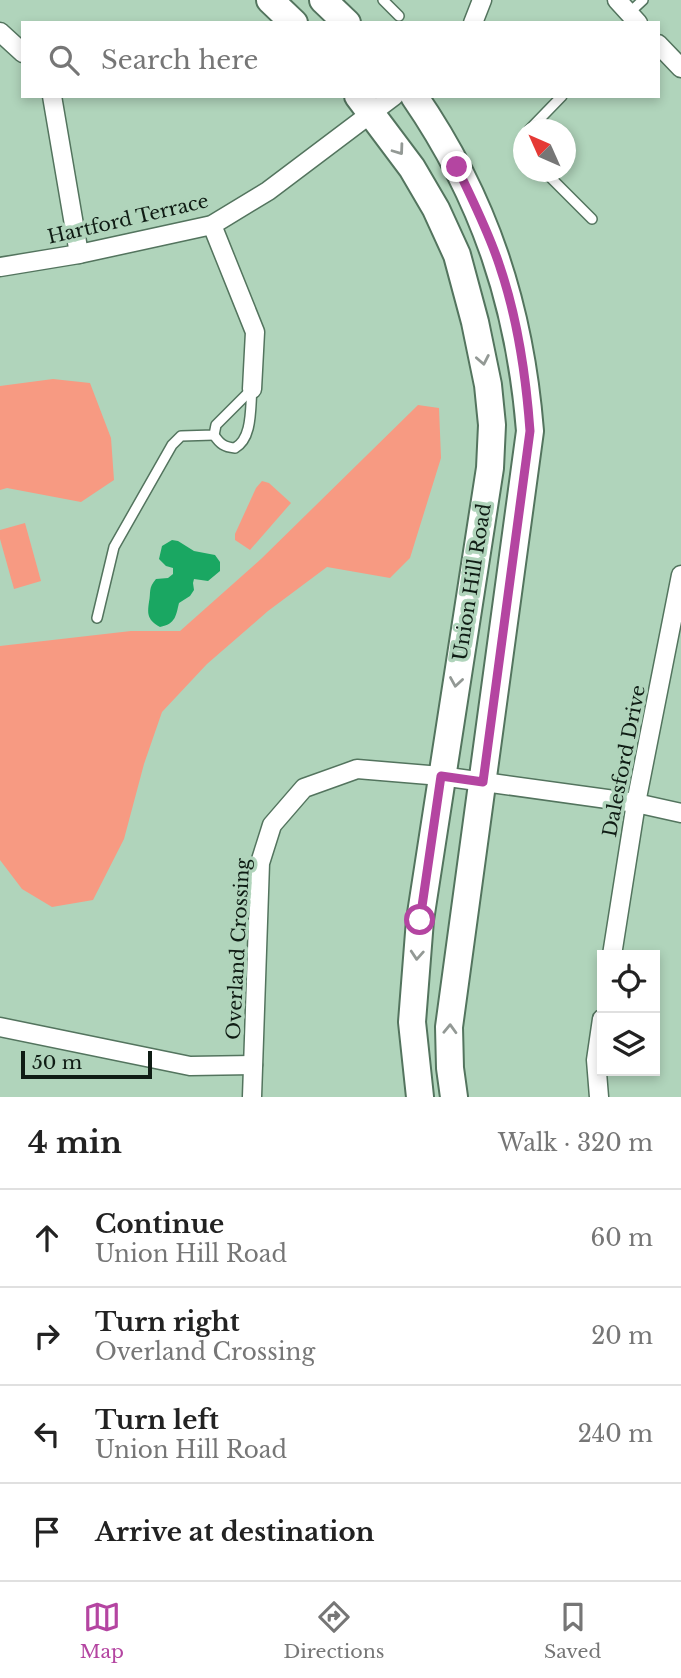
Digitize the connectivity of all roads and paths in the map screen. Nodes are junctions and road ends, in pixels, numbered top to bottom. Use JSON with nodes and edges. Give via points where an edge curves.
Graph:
{"nodes":[{"id":1,"x":270,"y":0,"type":"edge"},
{"id":2,"x":323,"y":0,"type":"edge"},
{"id":3,"x":383,"y":0,"type":"edge"},
{"id":4,"x":482,"y":0,"type":"edge"},
{"id":5,"x":643,"y":0,"type":"edge"},
{"id":6,"x":628,"y":12,"type":"edge"},
{"id":7,"x":399,"y":16,"type":"dead end"},
{"id":8,"x":292,"y":21,"type":"edge"},
{"id":9,"x":345,"y":21,"type":"edge"},
{"id":10,"x":474,"y":21,"type":"edge"},
{"id":11,"x":0,"y":32,"type":"edge"},
{"id":12,"x":21,"y":51,"type":"edge"},
{"id":13,"x":661,"y":51,"type":"edge"},
{"id":14,"x":681,"y":68,"type":"edge"},
{"id":15,"x":52,"y":98,"type":"edge"},
{"id":16,"x":388,"y":98,"type":"edge"},
{"id":17,"x":415,"y":98,"type":"edge"},
{"id":18,"x":560,"y":98,"type":"edge"},
{"id":19,"x":365,"y":105,"type":"edge"},
{"id":20,"x":540,"y":119,"type":"edge"},
{"id":21,"x":555,"y":182,"type":"edge"},
{"id":22,"x":592,"y":219,"type":"dead end"},
{"id":23,"x":212,"y":225,"type":"junction"},
{"id":24,"x":79,"y":254,"type":"junction"},
{"id":25,"x":0,"y":267,"type":"edge"},
{"id":26,"x":252,"y":389,"type":"junction"},
{"id":27,"x":214,"y":435,"type":"junction"},
{"id":28,"x":681,"y":575,"type":"edge"},
{"id":29,"x":97,"y":618,"type":"dead end"},
{"id":30,"x":441,"y":776,"type":"junction"},
{"id":31,"x":483,"y":782,"type":"junction"},
{"id":32,"x":636,"y":803,"type":"junction"},
{"id":33,"x":681,"y":813,"type":"edge"},
{"id":34,"x":613,"y":950,"type":"edge"},
{"id":35,"x":0,"y":1027,"type":"edge"},
{"id":36,"x":597,"y":1053,"type":"edge"},
{"id":37,"x":253,"y":1065,"type":"junction"},
{"id":38,"x":597,"y":1072,"type":"edge"},
{"id":39,"x":597,"y":1076,"type":"edge"},
{"id":40,"x":252,"y":1097,"type":"edge"},
{"id":41,"x":420,"y":1097,"type":"edge"},
{"id":42,"x":454,"y":1097,"type":"edge"},
{"id":43,"x":599,"y":1097,"type":"edge"}],
"edges":[{"from":1,"to":8,"type":"street"},
{"from":2,"to":9,"type":"street"},
{"from":3,"to":7,"type":"lane"},
{"from":4,"to":10,"type":"street"},
{"from":5,"to":6,"type":"lane"},
{"from":11,"to":12,"type":"street"},
{"from":13,"to":14,"type":"street"},
{"from":15,"to":24,"type":"street"},
{"from":16,"to":19,"type":"street","name":"Hartford Terrace"},
{"from":17,"to":31,"type":"street","name":"Union Hill Road","via":[[457,167],[500,266],[527,390],[530,431],[526,468]]},
{"from":18,"to":20,"type":"lane"},
{"from":19,"to":23,"type":"street","name":"Hartford Terrace","via":[[268,191]]},
{"from":19,"to":30,"type":"street","name":"Union Hill Road","one_way":true,"via":[[418,178],[457,255],[488,385],[490,468]]},
{"from":21,"to":22,"type":"lane"},
{"from":23,"to":24,"type":"street","name":"Hartford Terrace"},
{"from":23,"to":26,"type":"street","via":[[255,332]]},
{"from":24,"to":25,"type":"street","name":"Hartford Terrace"},
{"from":26,"to":27,"type":"lane","via":[[216,425]]},
{"from":26,"to":27,"type":"lane","via":[[245,439],[235,448],[225,447]]},
{"from":27,"to":29,"type":"lane","via":[[181,436],[172,444],[114,547]]},
{"from":28,"to":32,"type":"street","name":"Dalesford Drive"},
{"from":30,"to":31,"type":"street","name":"Overland Crossing"},
{"from":30,"to":37,"type":"street","name":"Overland Crossing","via":[[357,769],[304,788],[272,825],[260,863]]},
{"from":30,"to":41,"type":"street","name":"Union Hill Road","one_way":true,"via":[[420,920],[412,1022]]},
{"from":31,"to":32,"type":"street","name":"Overland Crossing"},
{"from":42,"to":31,"type":"street","name":"Union Hill Road","one_way":true,"via":[[449,1027]]},
{"from":32,"to":33,"type":"street","name":"Overland Crossing"},
{"from":32,"to":34,"type":"street","name":"Dalesford Drive"},
{"from":35,"to":37,"type":"street","via":[[190,1066]]},
{"from":36,"to":38,"type":"street"},
{"from":37,"to":40,"type":"street","name":"Overland Crossing"},
{"from":39,"to":43,"type":"street"}]}
